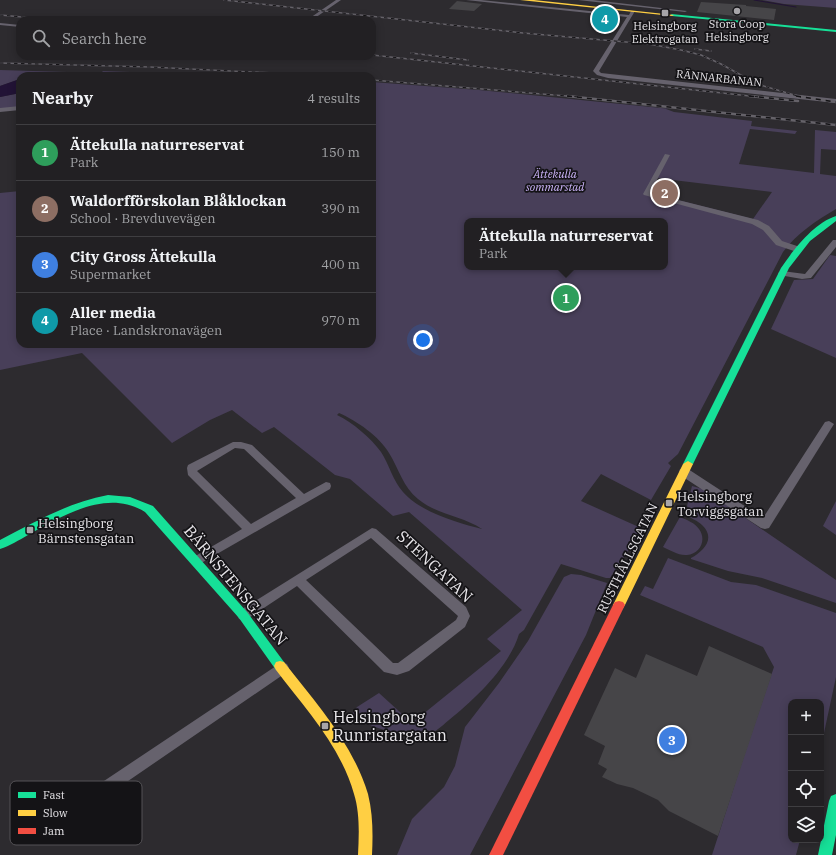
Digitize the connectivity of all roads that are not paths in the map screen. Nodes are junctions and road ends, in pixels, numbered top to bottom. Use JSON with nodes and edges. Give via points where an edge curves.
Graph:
{"nodes":[{"id":1,"x":339,"y":0,"type":"edge"},
{"id":2,"x":468,"y":0,"type":"edge"},
{"id":3,"x":522,"y":0,"type":"edge"},
{"id":4,"x":580,"y":0,"type":"edge"},
{"id":5,"x":635,"y":9,"type":"edge"},
{"id":6,"x":685,"y":11,"type":"dead end"},
{"id":7,"x":315,"y":16,"type":"edge"},
{"id":8,"x":0,"y":24,"type":"edge"},
{"id":9,"x":16,"y":26,"type":"edge"},
{"id":10,"x":836,"y":31,"type":"edge"},
{"id":11,"x":836,"y":100,"type":"edge"},
{"id":12,"x":16,"y":108,"type":"edge"},
{"id":13,"x":0,"y":110,"type":"edge"},
{"id":14,"x":667,"y":154,"type":"dead end"},
{"id":15,"x":836,"y":218,"type":"edge"},
{"id":16,"x":836,"y":242,"type":"edge"},
{"id":17,"x":797,"y":249,"type":"junction"},
{"id":18,"x":782,"y":273,"type":"junction"},
{"id":19,"x":829,"y":424,"type":"dead end"},
{"id":20,"x":684,"y":472,"type":"junction"},
{"id":21,"x":326,"y":486,"type":"dead end"},
{"id":22,"x":303,"y":499,"type":"junction"},
{"id":23,"x":250,"y":530,"type":"junction"},
{"id":24,"x":0,"y":545,"type":"edge"},
{"id":25,"x":196,"y":561,"type":"junction"},
{"id":26,"x":298,"y":580,"type":"junction"},
{"id":27,"x":243,"y":615,"type":"junction"},
{"id":28,"x":282,"y":668,"type":"junction"},
{"id":29,"x":116,"y":781,"type":"edge"},
{"id":30,"x":836,"y":801,"type":"edge"},
{"id":31,"x":365,"y":855,"type":"edge"},
{"id":32,"x":496,"y":855,"type":"edge"},
{"id":33,"x":825,"y":855,"type":"edge"}],
"edges":[{"from":1,"to":7,"type":"street"},
{"from":2,"to":5,"type":"street"},
{"from":3,"to":5,"type":"main road"},
{"from":4,"to":5,"type":"street"},
{"from":5,"to":6,"type":"street"},
{"from":5,"to":10,"type":"main road"},
{"from":5,"to":11,"type":"street","name":"RÄNNARBANAN","via":[[596,71],[599,74]]},
{"from":8,"to":9,"type":"street"},
{"from":12,"to":13,"type":"street"},
{"from":14,"to":17,"type":"street","via":[[646,194],[755,222],[766,228],[779,243]]},
{"from":15,"to":17,"type":"main road","name":"RUSTHÅLLSGATAN"},
{"from":16,"to":18,"type":"street","via":[[808,276]]},
{"from":17,"to":18,"type":"main road","name":"RUSTHÅLLSGATAN"},
{"from":18,"to":20,"type":"main road","name":"RUSTHÅLLSGATAN"},
{"from":19,"to":20,"type":"street","via":[[766,525]]},
{"from":20,"to":32,"type":"main road","name":"RUSTHÅLLSGATAN"},
{"from":21,"to":22,"type":"street"},
{"from":22,"to":23,"type":"street"},
{"from":22,"to":23,"type":"street","via":[[248,447],[241,444],[233,445],[192,468],[192,472]]},
{"from":23,"to":25,"type":"street"},
{"from":24,"to":25,"type":"main road","name":"BÄRNSTENSGATAN","via":[[79,506],[118,498],[134,501],[149,510]]},
{"from":25,"to":27,"type":"main road","name":"BÄRNSTENSGATAN"},
{"from":26,"to":26,"type":"street","name":"STENGATAN","via":[[372,532],[462,611],[464,616],[461,623],[404,667],[393,670]]},
{"from":26,"to":27,"type":"street","name":"STENGATAN"},
{"from":27,"to":28,"type":"main road","name":"BÄRNSTENSGATAN"},
{"from":28,"to":29,"type":"street"},
{"from":28,"to":31,"type":"main road","name":"BÄRNSTENSGATAN","via":[[337,743],[355,777],[364,816]]},
{"from":30,"to":33,"type":"main road"}]}
